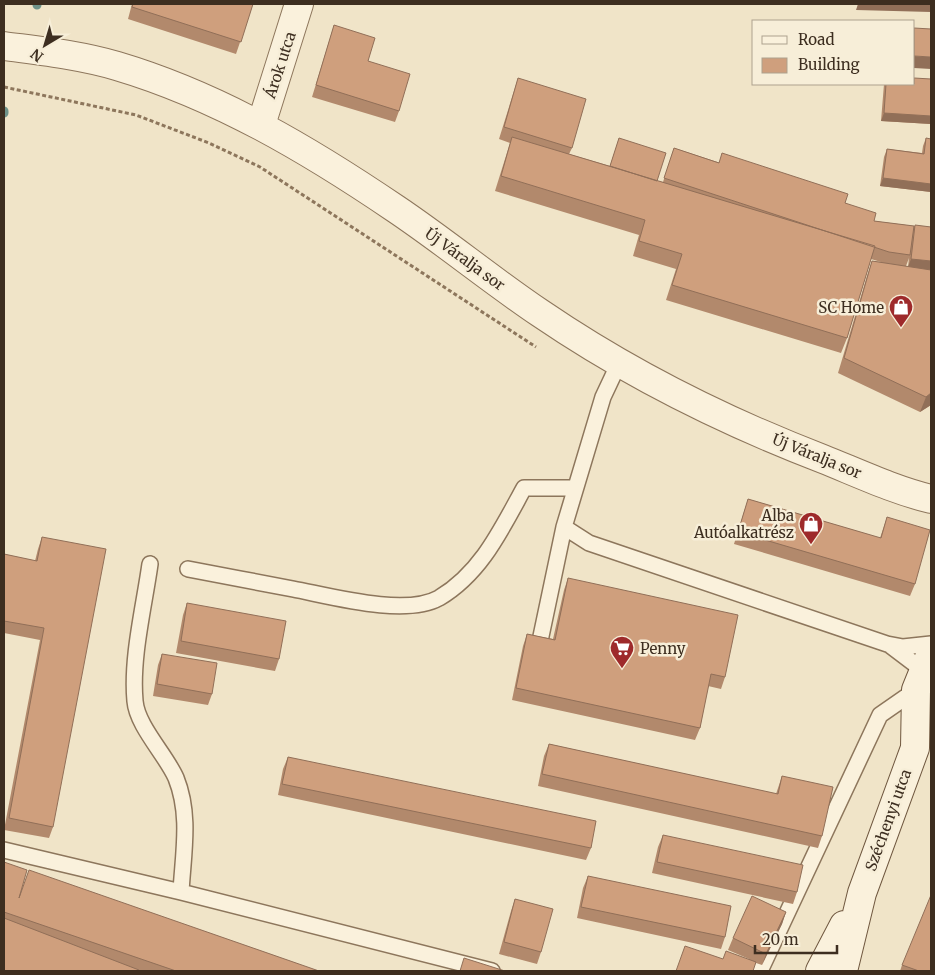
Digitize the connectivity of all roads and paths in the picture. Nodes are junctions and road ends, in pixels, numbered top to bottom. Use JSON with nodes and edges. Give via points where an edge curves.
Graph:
{"nodes":[{"id":1,"x":300,"y":4,"type":"edge"},
{"id":2,"x":4,"y":46,"type":"edge"},
{"id":3,"x":4,"y":87,"type":"edge"},
{"id":4,"x":261,"y":125,"type":"junction"},
{"id":5,"x":537,"y":347,"type":"dead end"},
{"id":6,"x":619,"y":363,"type":"junction"},
{"id":7,"x":575,"y":488,"type":"junction"},
{"id":8,"x":928,"y":499,"type":"edge"},
{"id":9,"x":564,"y":527,"type":"junction"},
{"id":10,"x":150,"y":564,"type":"dead end"},
{"id":11,"x":188,"y":569,"type":"dead end"},
{"id":12,"x":540,"y":641,"type":"edge"},
{"id":13,"x":887,"y":644,"type":"junction"},
{"id":14,"x":931,"y":644,"type":"edge"},
{"id":15,"x":924,"y":671,"type":"edge"},
{"id":16,"x":923,"y":738,"type":"edge"},
{"id":17,"x":4,"y":850,"type":"edge"},
{"id":18,"x":181,"y":892,"type":"junction"},
{"id":19,"x":862,"y":893,"type":"junction"},
{"id":20,"x":492,"y":971,"type":"edge"},
{"id":21,"x":760,"y":971,"type":"edge"},
{"id":22,"x":820,"y":971,"type":"edge"},
{"id":23,"x":844,"y":971,"type":"edge"}],
"edges":[{"from":1,"to":4,"type":"street","name":"Árok utca"},
{"from":2,"to":4,"type":"street","name":"Új Váralja sor","via":[[116,66],[189,91]]},
{"from":3,"to":5,"type":"path","via":[[136,115],[260,167]]},
{"from":4,"to":6,"type":"street","name":"Új Váralja sor","via":[[396,209],[540,313]]},
{"from":6,"to":7,"type":"lane","via":[[602,397]]},
{"from":6,"to":8,"type":"street","name":"Új Váralja sor","via":[[739,424]]},
{"from":7,"to":9,"type":"lane"},
{"from":7,"to":11,"type":"lane","via":[[524,488],[488,554],[457,586],[437,599],[410,606],[372,604]]},
{"from":9,"to":12,"type":"lane"},
{"from":9,"to":13,"type":"lane","via":[[589,543]]},
{"from":10,"to":18,"type":"lane","via":[[135,702],[139,715],[176,778],[186,813]]},
{"from":13,"to":14,"type":"lane","via":[[903,647]]},
{"from":13,"to":15,"type":"lane"},
{"from":15,"to":16,"type":"street","name":"Széchenyi utca"},
{"from":15,"to":21,"type":"lane","via":[[880,715]]},
{"from":16,"to":19,"type":"street","name":"Széchenyi utca"},
{"from":17,"to":18,"type":"lane"},
{"from":18,"to":20,"type":"lane"},
{"from":19,"to":22,"type":"street"},
{"from":19,"to":23,"type":"street"}]}
